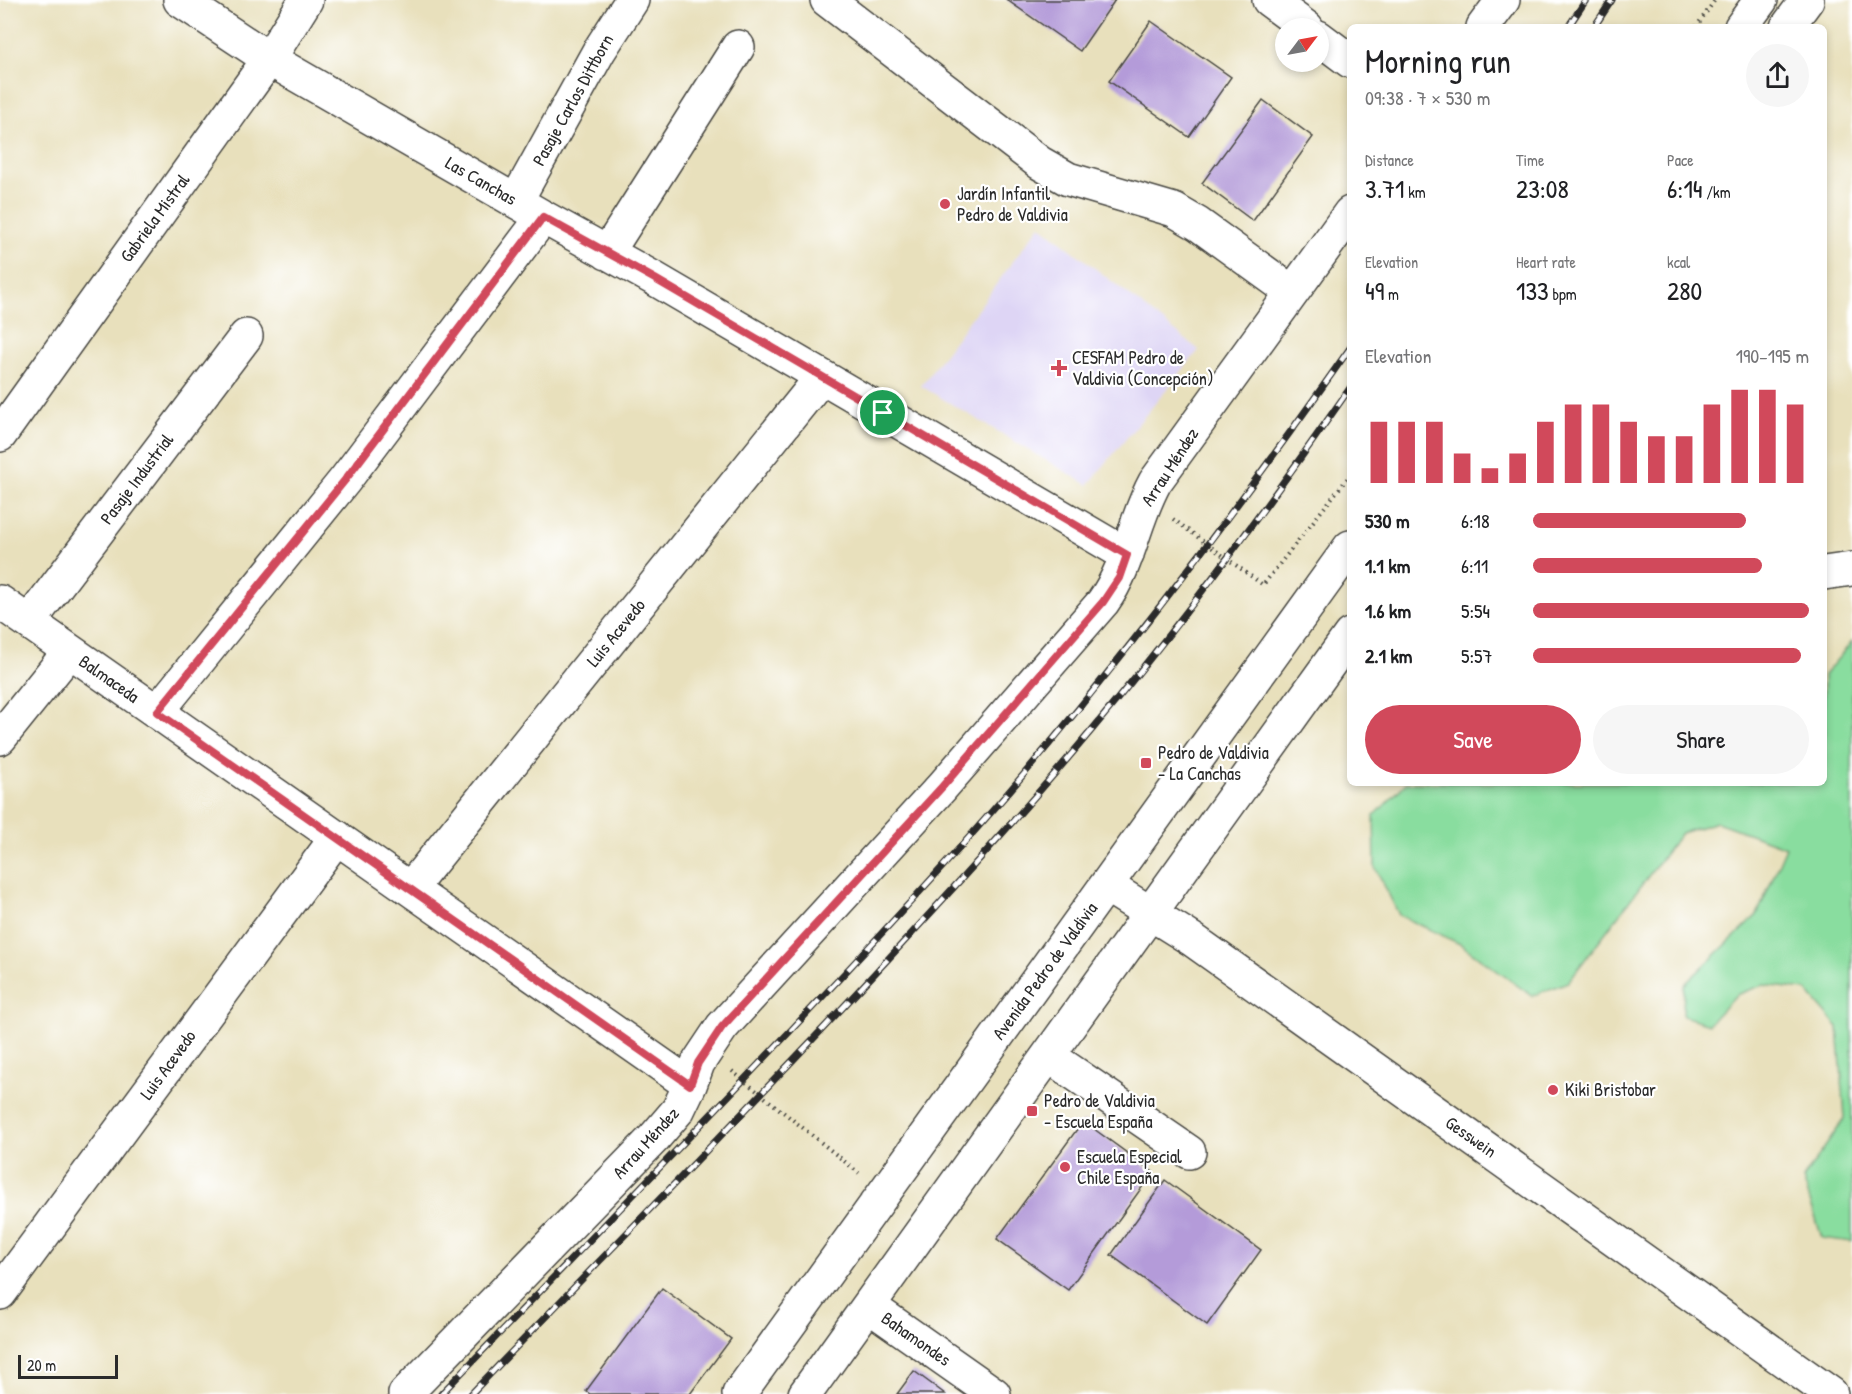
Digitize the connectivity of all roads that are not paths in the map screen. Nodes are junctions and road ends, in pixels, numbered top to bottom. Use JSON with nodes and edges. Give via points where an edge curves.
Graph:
{"nodes":[{"id":1,"x":180,"y":0,"type":"edge"},
{"id":2,"x":306,"y":0,"type":"edge"},
{"id":3,"x":632,"y":0,"type":"edge"},
{"id":4,"x":827,"y":0,"type":"edge"},
{"id":5,"x":1269,"y":0,"type":"edge"},
{"id":6,"x":1503,"y":0,"type":"edge"},
{"id":7,"x":1738,"y":0,"type":"edge"},
{"id":8,"x":1761,"y":0,"type":"edge"},
{"id":9,"x":1807,"y":0,"type":"edge"},
{"id":10,"x":1293,"y":18,"type":"edge"},
{"id":11,"x":1485,"y":24,"type":"edge"},
{"id":12,"x":1731,"y":24,"type":"edge"},
{"id":13,"x":1743,"y":24,"type":"edge"},
{"id":14,"x":1789,"y":24,"type":"edge"},
{"id":15,"x":1329,"y":45,"type":"edge"},
{"id":16,"x":738,"y":47,"type":"dead end"},
{"id":17,"x":269,"y":59,"type":"junction"},
{"id":18,"x":1347,"y":59,"type":"edge"},
{"id":19,"x":529,"y":209,"type":"junction"},
{"id":20,"x":1347,"y":217,"type":"edge"},
{"id":21,"x":607,"y":253,"type":"junction"},
{"id":22,"x":1292,"y":292,"type":"junction"},
{"id":23,"x":246,"y":336,"type":"dead end"},
{"id":24,"x":821,"y":378,"type":"junction"},
{"id":25,"x":0,"y":435,"type":"edge"},
{"id":26,"x":1347,"y":551,"type":"edge"},
{"id":27,"x":1127,"y":555,"type":"junction"},
{"id":28,"x":1852,"y":569,"type":"edge"},
{"id":29,"x":1827,"y":573,"type":"edge"},
{"id":30,"x":0,"y":602,"type":"edge"},
{"id":31,"x":29,"y":622,"type":"junction"},
{"id":32,"x":1347,"y":639,"type":"edge"},
{"id":33,"x":70,"y":651,"type":"junction"},
{"id":34,"x":157,"y":712,"type":"junction"},
{"id":35,"x":0,"y":738,"type":"edge"},
{"id":36,"x":337,"y":837,"type":"junction"},
{"id":37,"x":1107,"y":886,"type":"junction"},
{"id":38,"x":410,"y":889,"type":"junction"},
{"id":39,"x":1150,"y":914,"type":"junction"},
{"id":40,"x":1048,"y":1056,"type":"junction"},
{"id":41,"x":690,"y":1085,"type":"junction"},
{"id":42,"x":1189,"y":1152,"type":"dead end"},
{"id":43,"x":0,"y":1293,"type":"edge"},
{"id":44,"x":868,"y":1306,"type":"junction"},
{"id":45,"x":405,"y":1394,"type":"edge"},
{"id":46,"x":739,"y":1394,"type":"edge"},
{"id":47,"x":805,"y":1394,"type":"edge"},
{"id":48,"x":994,"y":1394,"type":"edge"},
{"id":49,"x":1832,"y":1394,"type":"edge"}],
"edges":[{"from":1,"to":17,"type":"street","name":"Las Canchas"},
{"from":2,"to":17,"type":"street","name":"Gabriela Mistral"},
{"from":3,"to":19,"type":"street","name":"Pasaje Carlos Dittborn","via":[[599,51]]},
{"from":4,"to":22,"type":"street","via":[[1040,164],[1068,179],[1174,210]]},
{"from":5,"to":10,"type":"street"},
{"from":6,"to":11,"type":"street"},
{"from":7,"to":12,"type":"street"},
{"from":8,"to":13,"type":"street"},
{"from":9,"to":14,"type":"street"},
{"from":15,"to":18,"type":"street"},
{"from":16,"to":21,"type":"street"},
{"from":17,"to":19,"type":"street","name":"Las Canchas"},
{"from":17,"to":25,"type":"street","name":"Gabriela Mistral"},
{"from":19,"to":21,"type":"street","name":"Las Canchas"},
{"from":19,"to":34,"type":"street","name":"Pasaje Carlos Dittborn","via":[[345,480]]},
{"from":20,"to":22,"type":"street","name":"Arrau Méndez"},
{"from":21,"to":24,"type":"street","name":"Las Canchas"},
{"from":22,"to":27,"type":"street","name":"Arrau Méndez","via":[[1166,467],[1143,505]]},
{"from":23,"to":31,"type":"street","name":"Pasaje Industrial"},
{"from":24,"to":27,"type":"street","name":"Las Canchas"},
{"from":24,"to":38,"type":"street","name":"Luis Acevedo"},
{"from":26,"to":37,"type":"street","name":"Avenida Pedro de Valdivia"},
{"from":27,"to":41,"type":"street","name":"Arrau Méndez","via":[[1119,578],[1103,602],[942,787],[722,1027],[705,1050]]},
{"from":28,"to":29,"type":"street"},
{"from":30,"to":31,"type":"street","name":"Balmaceda"},
{"from":31,"to":33,"type":"street","name":"Balmaceda"},
{"from":32,"to":39,"type":"street"},
{"from":33,"to":34,"type":"street","name":"Balmaceda"},
{"from":33,"to":35,"type":"street"},
{"from":34,"to":36,"type":"street","name":"Balmaceda"},
{"from":36,"to":38,"type":"street","name":"Balmaceda"},
{"from":36,"to":43,"type":"street","name":"Luis Acevedo"},
{"from":37,"to":39,"type":"street","name":"Gesswein"},
{"from":37,"to":46,"type":"street","name":"Avenida Pedro de Valdivia"},
{"from":38,"to":41,"type":"street","name":"Balmaceda"},
{"from":39,"to":40,"type":"street"},
{"from":39,"to":49,"type":"street","name":"Gesswein","via":[[1203,947]]},
{"from":40,"to":42,"type":"street"},
{"from":40,"to":44,"type":"street"},
{"from":41,"to":45,"type":"street","name":"Arrau Méndez","via":[[678,1110],[654,1138]]},
{"from":44,"to":47,"type":"street"},
{"from":44,"to":48,"type":"street","name":"Bahamondes"}]}
